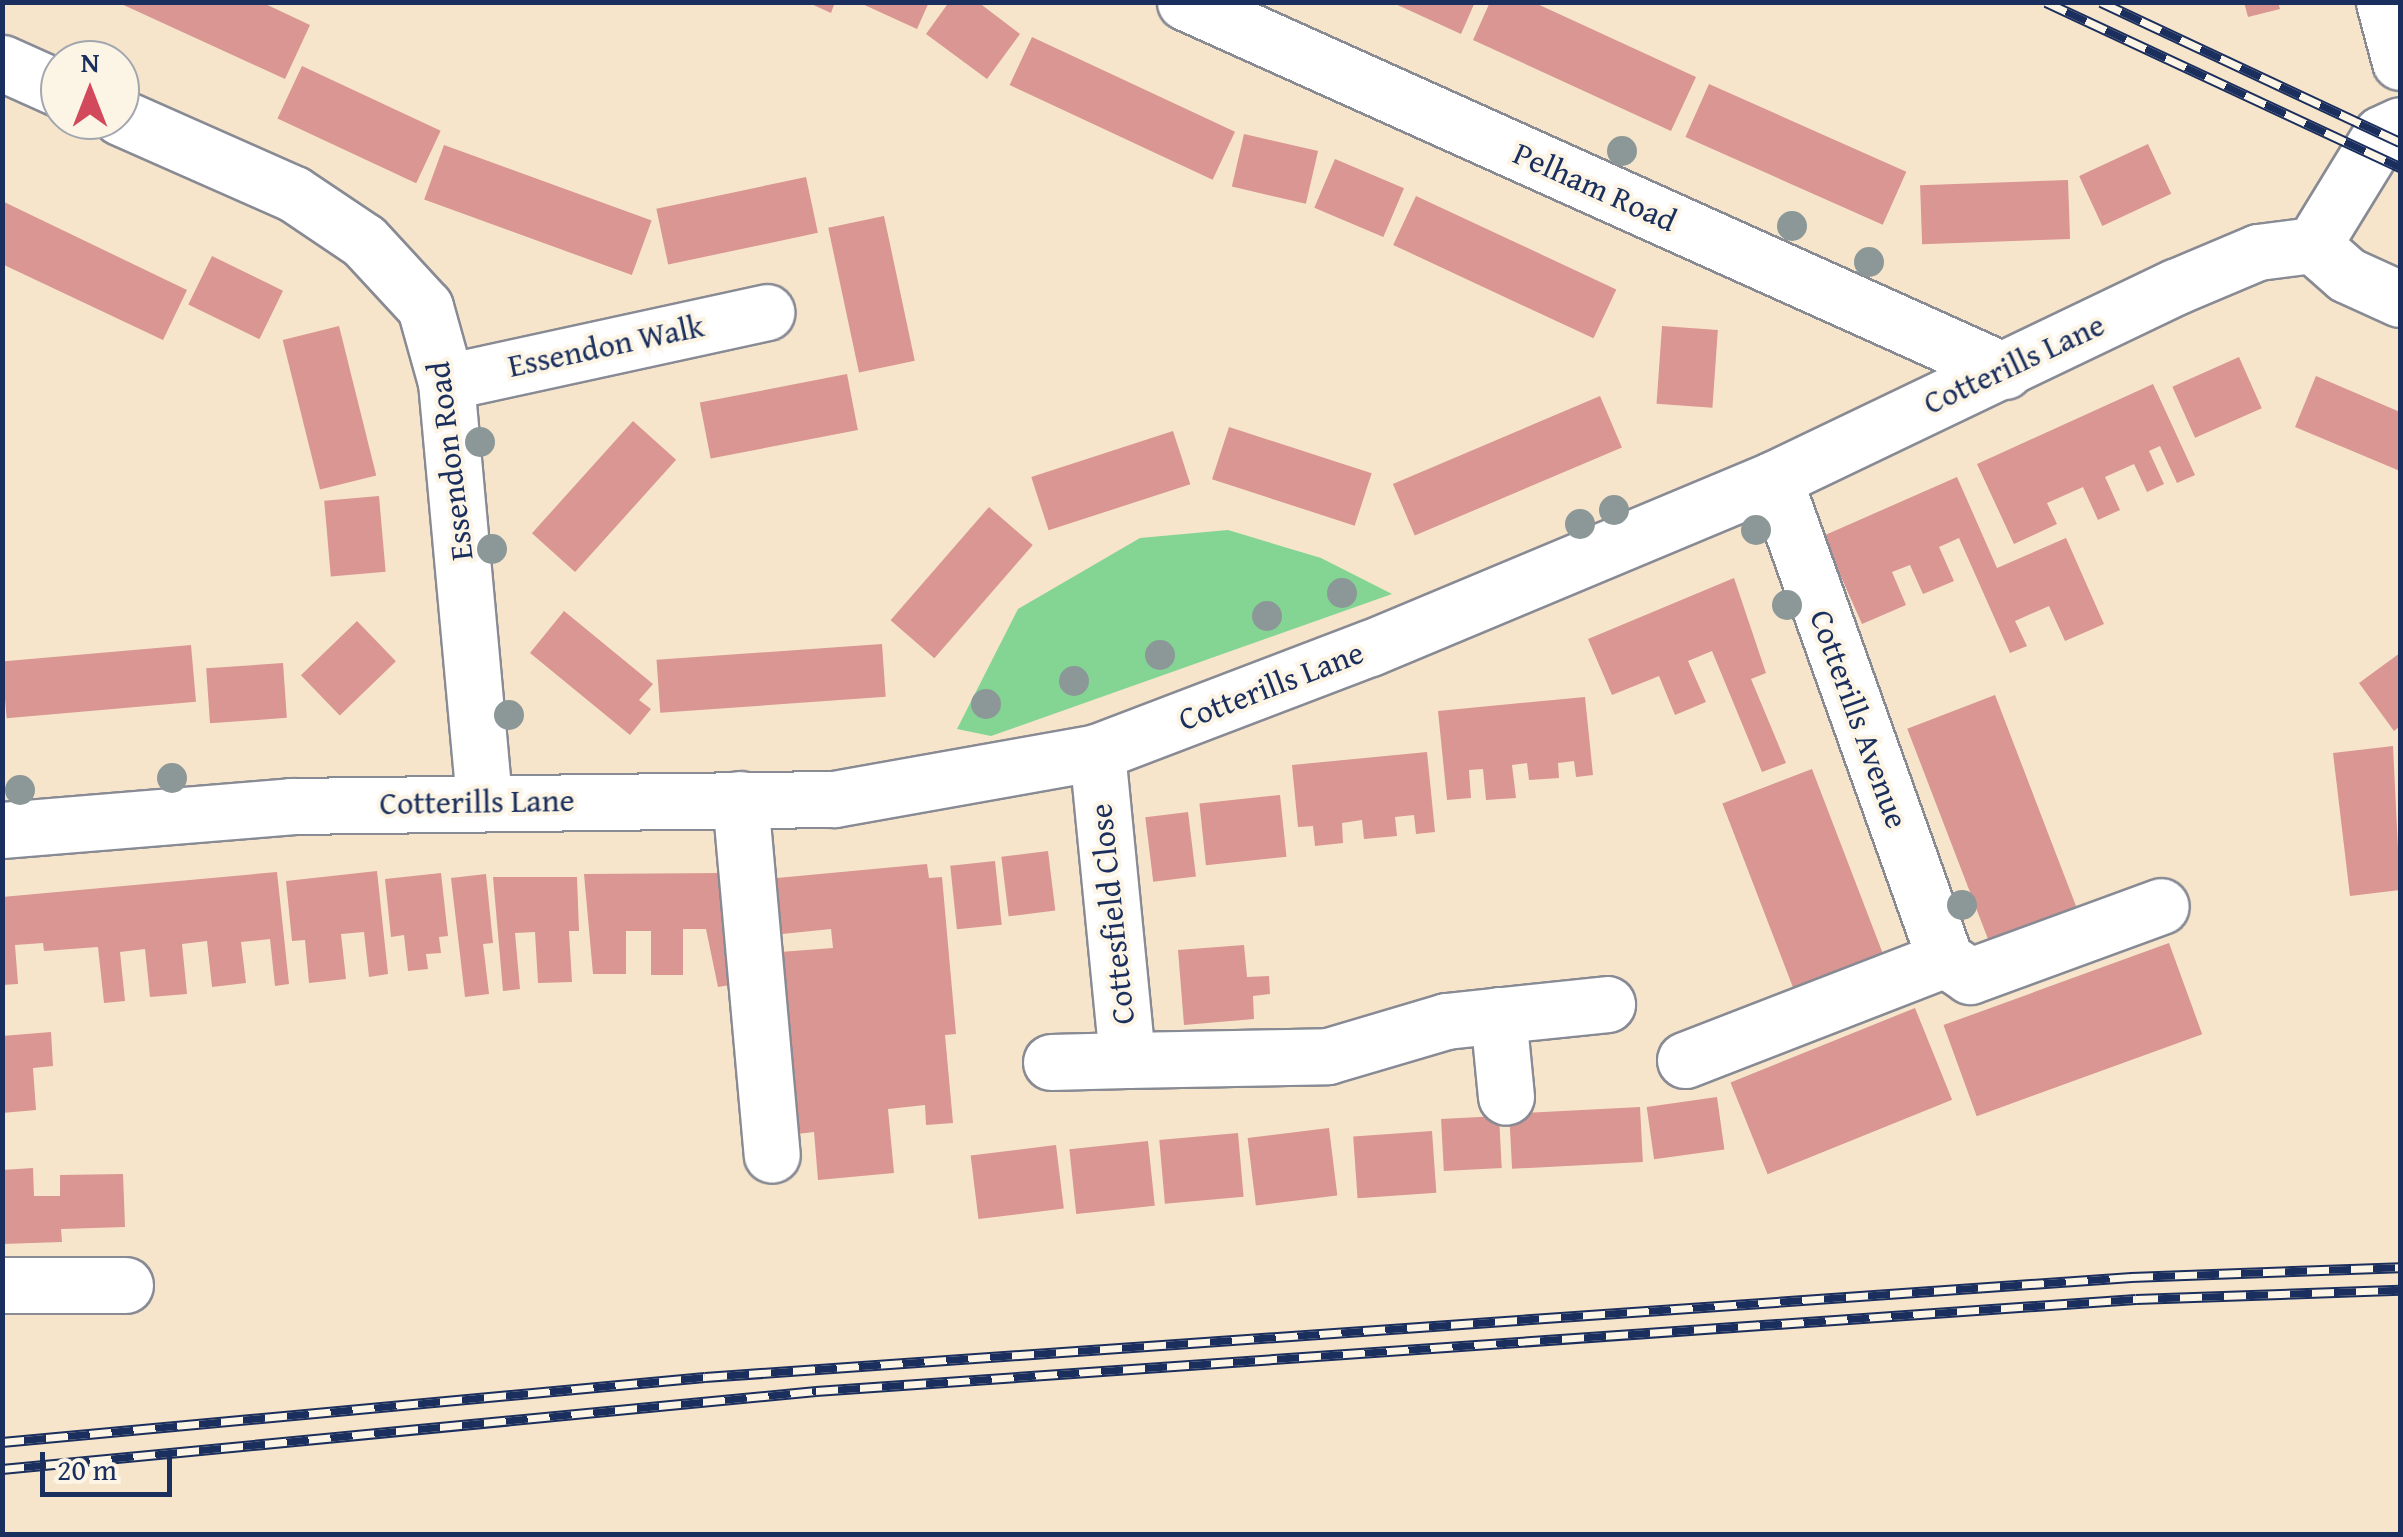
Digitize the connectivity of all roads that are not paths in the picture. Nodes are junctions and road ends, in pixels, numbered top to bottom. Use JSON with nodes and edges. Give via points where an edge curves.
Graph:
{"nodes":[{"id":1,"x":1185,"y":2,"type":"edge"},
{"id":2,"x":2384,"y":2,"type":"edge"},
{"id":3,"x":2400,"y":62,"type":"edge"},
{"id":4,"x":2,"y":63,"type":"edge"},
{"id":5,"x":40,"y":81,"type":"edge"},
{"id":6,"x":2400,"y":125,"type":"edge"},
{"id":7,"x":140,"y":126,"type":"edge"},
{"id":8,"x":2313,"y":244,"type":"junction"},
{"id":9,"x":2400,"y":299,"type":"edge"},
{"id":10,"x":766,"y":312,"type":"dead end"},
{"id":11,"x":2006,"y":371,"type":"junction"},
{"id":12,"x":446,"y":382,"type":"junction"},
{"id":13,"x":1774,"y":479,"type":"junction"},
{"id":14,"x":1097,"y":752,"type":"junction"},
{"id":15,"x":740,"y":799,"type":"junction"},
{"id":16,"x":484,"y":800,"type":"junction"},
{"id":17,"x":2,"y":830,"type":"edge"},
{"id":18,"x":2161,"y":906,"type":"dead end"},
{"id":19,"x":1945,"y":959,"type":"junction"},
{"id":20,"x":1607,"y":1004,"type":"dead end"},
{"id":21,"x":1498,"y":1015,"type":"junction"},
{"id":22,"x":1128,"y":1060,"type":"junction"},
{"id":23,"x":1686,"y":1060,"type":"dead end"},
{"id":24,"x":1052,"y":1062,"type":"dead end"},
{"id":25,"x":1506,"y":1097,"type":"dead end"},
{"id":26,"x":772,"y":1155,"type":"dead end"},
{"id":27,"x":2,"y":1284,"type":"edge"},
{"id":28,"x":125,"y":1284,"type":"dead end"}],
"edges":[{"from":1,"to":11,"type":"street","name":"Pelham Road"},
{"from":2,"to":3,"type":"street"},
{"from":4,"to":5,"type":"street"},
{"from":6,"to":8,"type":"street","via":[[2381,134]]},
{"from":7,"to":12,"type":"street","name":"Essendon Road","via":[[294,194],[364,241],[425,307]]},
{"from":8,"to":9,"type":"street","via":[[2348,275]]},
{"from":8,"to":11,"type":"street","name":"Cotterills Lane","via":[[2258,252]]},
{"from":10,"to":12,"type":"street","name":"Essendon Walk"},
{"from":11,"to":13,"type":"street","name":"Cotterills Lane"},
{"from":12,"to":16,"type":"street","name":"Essendon Road"},
{"from":13,"to":14,"type":"street","name":"Cotterills Lane","via":[[1370,648]]},
{"from":13,"to":19,"type":"street","name":"Cotterills Avenue"},
{"from":14,"to":15,"type":"street","name":"Cotterills Lane","via":[[834,799]]},
{"from":14,"to":22,"type":"street","name":"Cottesfield Close","via":[[1114,974]]},
{"from":15,"to":16,"type":"street","name":"Cotterills Lane"},
{"from":15,"to":26,"type":"street"},
{"from":16,"to":17,"type":"street","name":"Cotterills Lane","via":[[290,806]]},
{"from":18,"to":19,"type":"street","via":[[1970,976]]},
{"from":19,"to":23,"type":"street"},
{"from":20,"to":21,"type":"street","name":"Cottesfield Close"},
{"from":21,"to":22,"type":"street","name":"Cottesfield Close","via":[[1446,1021],[1328,1056]]},
{"from":21,"to":25,"type":"street"},
{"from":22,"to":24,"type":"street"},
{"from":27,"to":28,"type":"street"}]}
